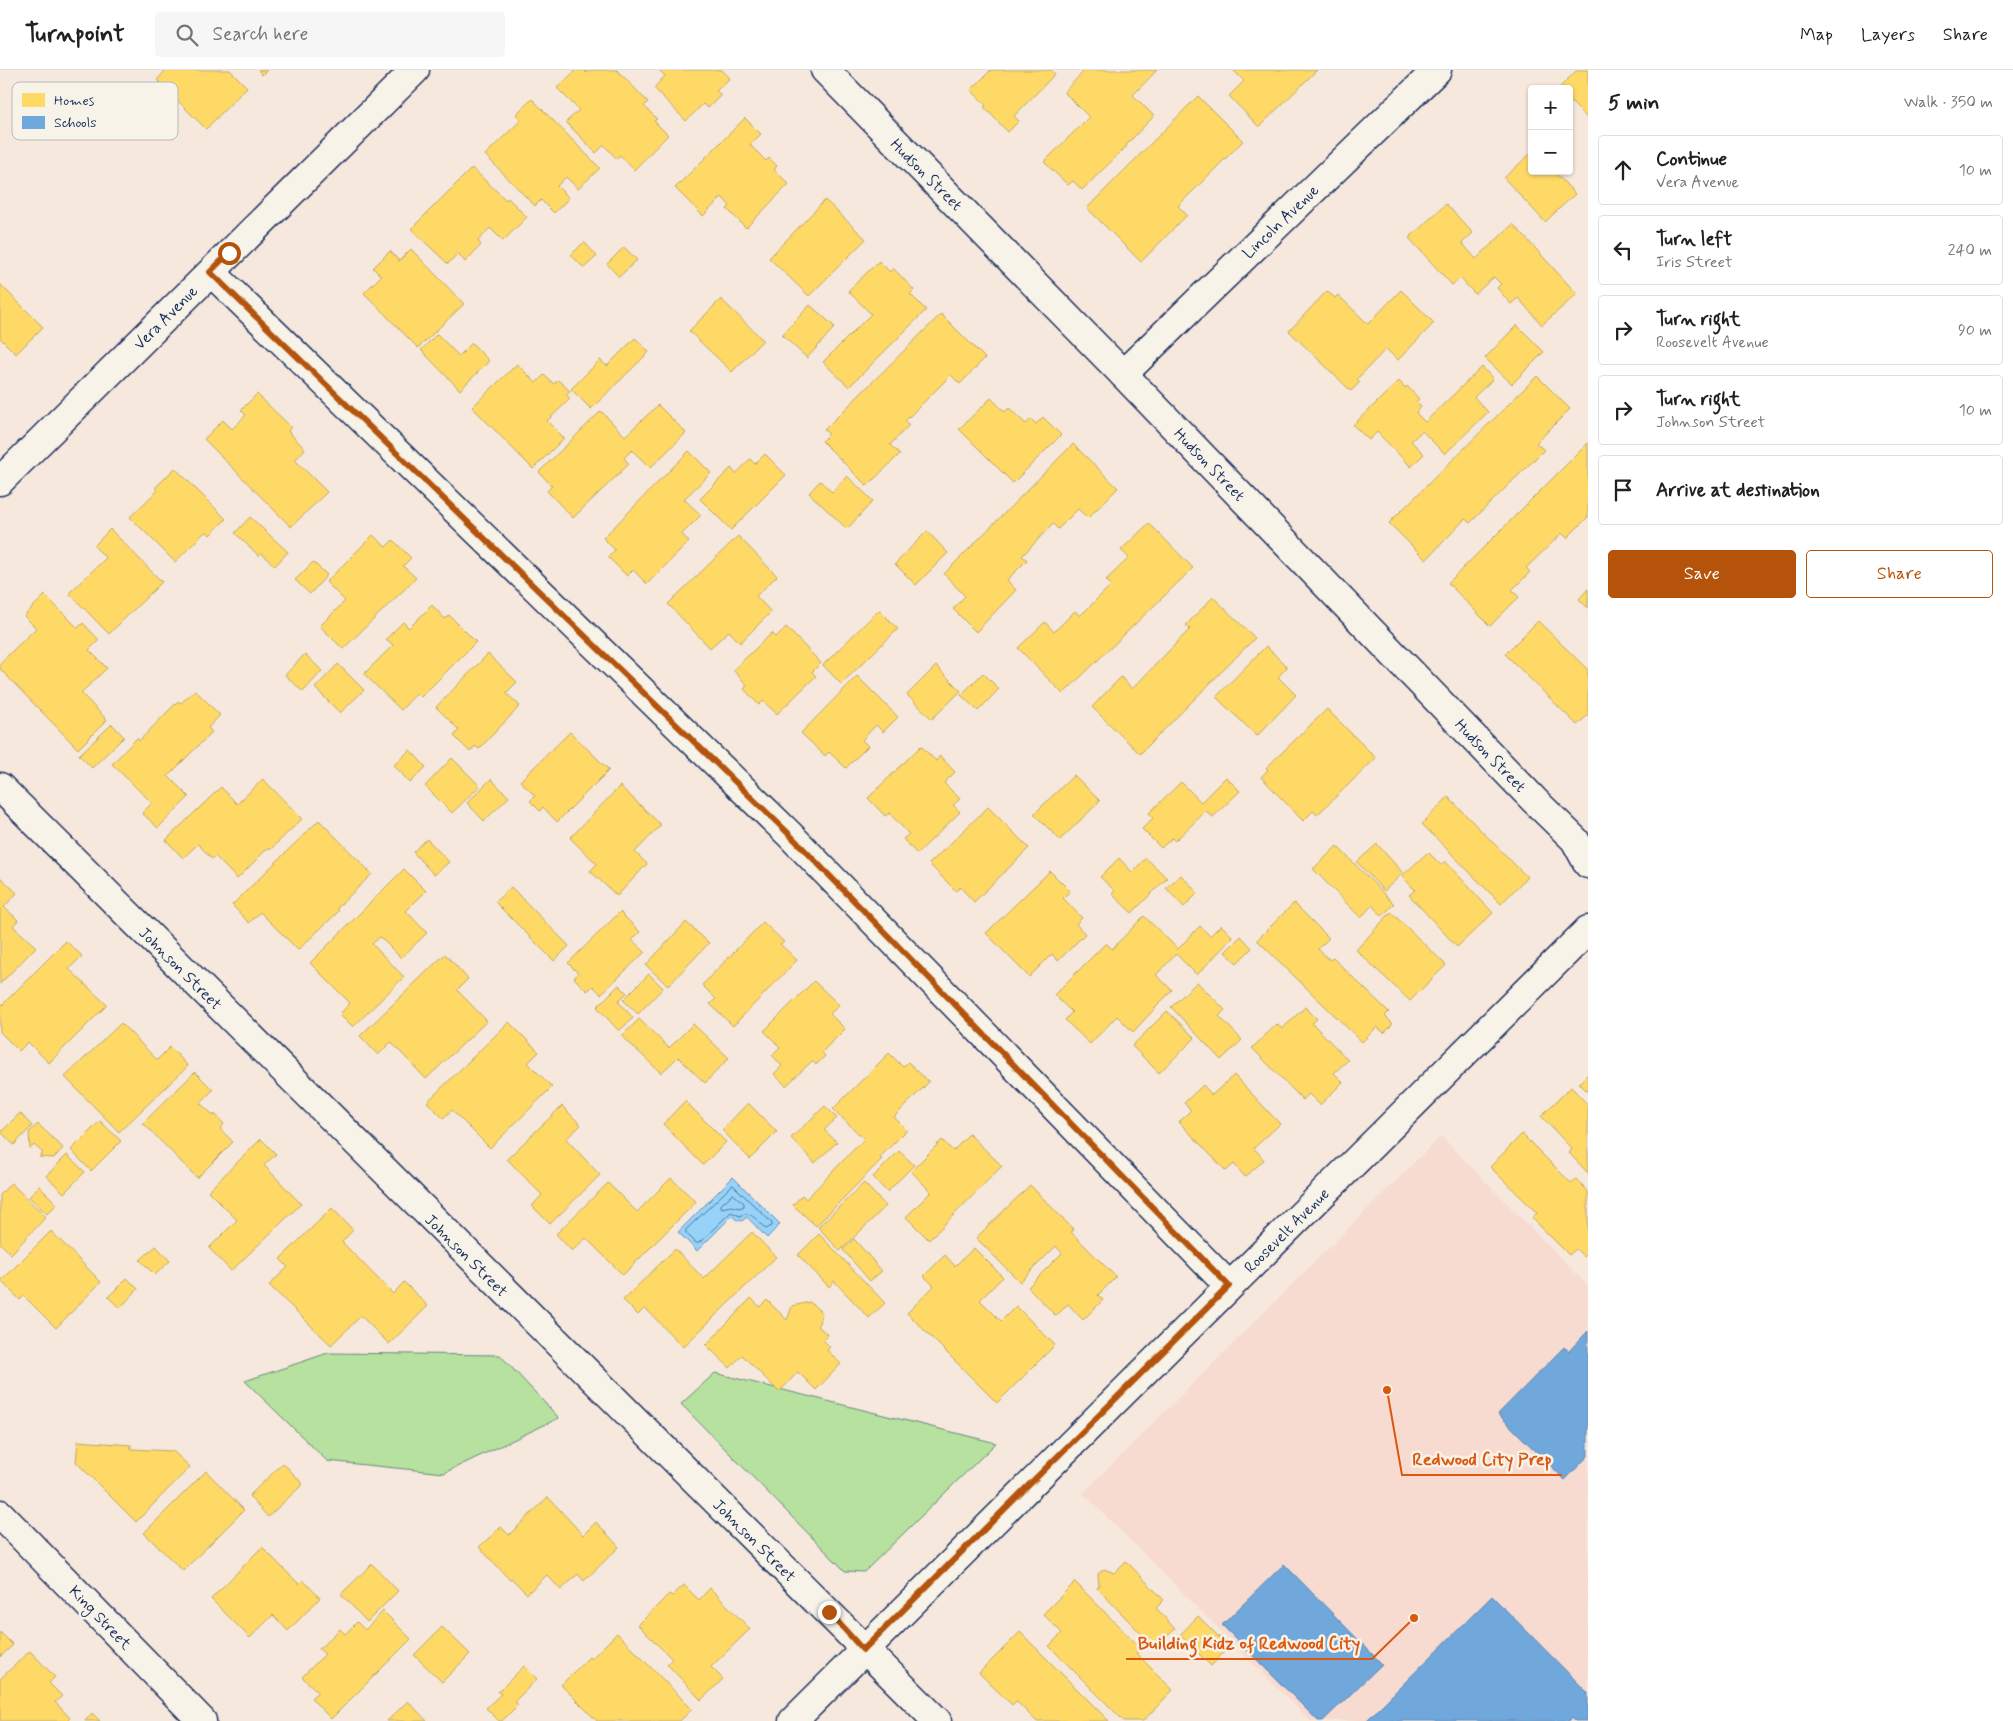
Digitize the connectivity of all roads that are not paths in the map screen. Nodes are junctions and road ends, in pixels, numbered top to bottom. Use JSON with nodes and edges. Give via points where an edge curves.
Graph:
{"nodes":[{"id":1,"x":415,"y":70,"type":"edge"},
{"id":2,"x":824,"y":70,"type":"edge"},
{"id":3,"x":1437,"y":70,"type":"edge"},
{"id":4,"x":210,"y":272,"type":"junction"},
{"id":5,"x":1124,"y":374,"type":"junction"},
{"id":6,"x":0,"y":481,"type":"edge"},
{"id":7,"x":0,"y":787,"type":"edge"},
{"id":8,"x":1588,"y":864,"type":"edge"},
{"id":9,"x":1588,"y":930,"type":"edge"},
{"id":10,"x":1229,"y":1286,"type":"junction"},
{"id":11,"x":0,"y":1514,"type":"edge"},
{"id":12,"x":863,"y":1650,"type":"junction"},
{"id":13,"x":202,"y":1721,"type":"edge"},
{"id":14,"x":793,"y":1721,"type":"edge"},
{"id":15,"x":936,"y":1721,"type":"edge"}],
"edges":[{"from":1,"to":4,"type":"street","name":"Vera Avenue"},
{"from":2,"to":5,"type":"street","name":"Hudson Street"},
{"from":3,"to":5,"type":"street","name":"Lincoln Avenue"},
{"from":4,"to":6,"type":"street","name":"Vera Avenue"},
{"from":4,"to":10,"type":"street","via":[[789,834]]},
{"from":5,"to":8,"type":"street","name":"Hudson Street","via":[[1575,840]]},
{"from":7,"to":12,"type":"street","name":"Johnson Street"},
{"from":9,"to":10,"type":"street","name":"Roosevelt Avenue"},
{"from":10,"to":12,"type":"street","name":"Roosevelt Avenue"},
{"from":11,"to":13,"type":"street","name":"King Street"},
{"from":12,"to":14,"type":"street","name":"Roosevelt Avenue"},
{"from":12,"to":15,"type":"street","name":"Johnson Street"}]}
